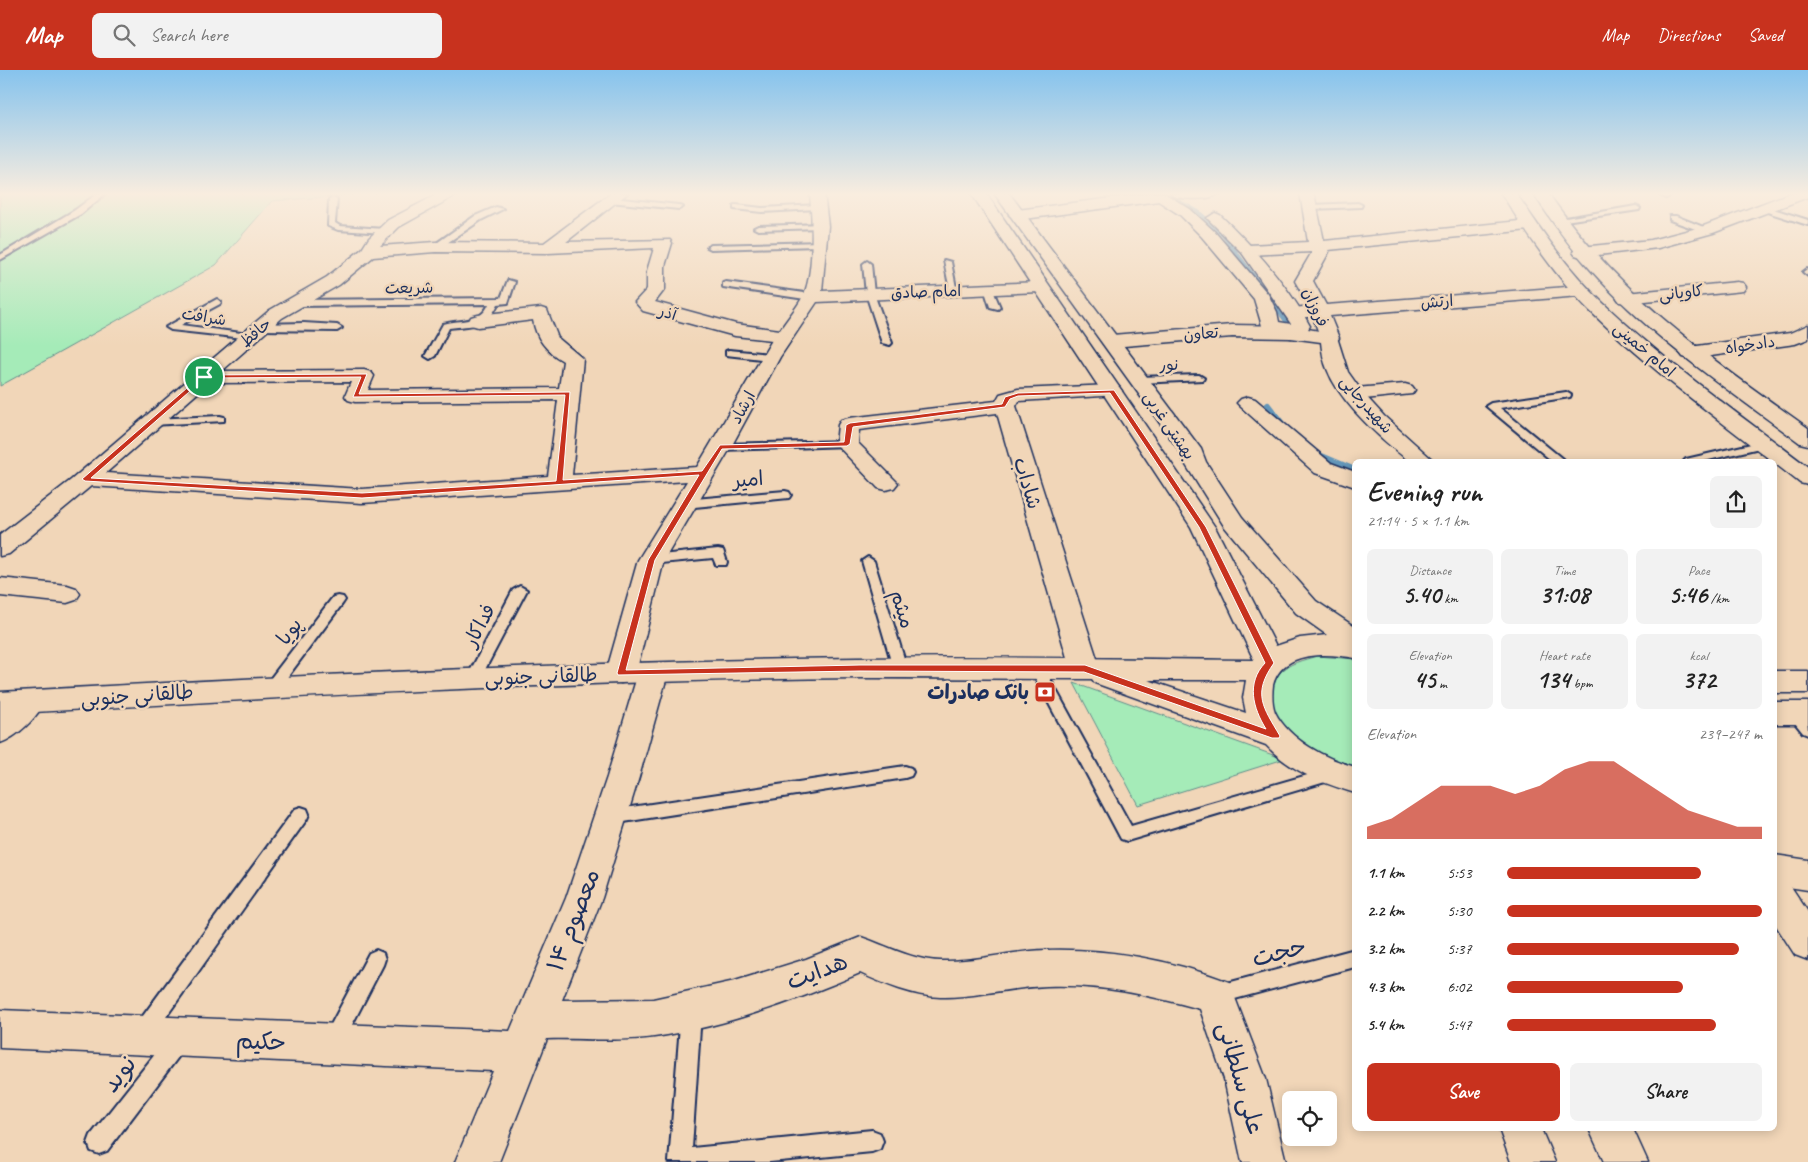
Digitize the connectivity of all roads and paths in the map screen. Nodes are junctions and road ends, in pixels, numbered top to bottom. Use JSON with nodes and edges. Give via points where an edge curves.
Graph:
{"nodes":[{"id":1,"x":24,"y":244,"type":"edge"},
{"id":2,"x":373,"y":244,"type":"edge"},
{"id":3,"x":440,"y":244,"type":"edge"},
{"id":4,"x":553,"y":244,"type":"edge"},
{"id":5,"x":642,"y":244,"type":"edge"},
{"id":6,"x":664,"y":244,"type":"edge"},
{"id":7,"x":722,"y":244,"type":"edge"},
{"id":8,"x":817,"y":244,"type":"edge"},
{"id":9,"x":1012,"y":244,"type":"edge"},
{"id":10,"x":1039,"y":244,"type":"edge"},
{"id":11,"x":1216,"y":244,"type":"edge"},
{"id":12,"x":1242,"y":244,"type":"edge"},
{"id":13,"x":1316,"y":244,"type":"edge"},
{"id":14,"x":1348,"y":244,"type":"edge"},
{"id":15,"x":1542,"y":244,"type":"edge"},
{"id":16,"x":1575,"y":244,"type":"edge"},
{"id":17,"x":1656,"y":244,"type":"edge"},
{"id":18,"x":435,"y":247,"type":"junction"},
{"id":19,"x":711,"y":247,"type":"dead end"},
{"id":20,"x":1317,"y":247,"type":"junction"},
{"id":21,"x":548,"y":248,"type":"junction"},
{"id":22,"x":1248,"y":250,"type":"junction"},
{"id":23,"x":369,"y":252,"type":"junction"},
{"id":24,"x":1581,"y":252,"type":"junction"},
{"id":25,"x":0,"y":258,"type":"edge"},
{"id":26,"x":947,"y":262,"type":"dead end"},
{"id":27,"x":867,"y":264,"type":"dead end"},
{"id":28,"x":511,"y":282,"type":"dead end"},
{"id":29,"x":726,"y":285,"type":"dead end"},
{"id":30,"x":1040,"y":286,"type":"junction"},
{"id":31,"x":1737,"y":287,"type":"dead end"},
{"id":32,"x":988,"y":288,"type":"junction"},
{"id":33,"x":954,"y":291,"type":"junction"},
{"id":34,"x":1580,"y":291,"type":"junction"},
{"id":35,"x":870,"y":294,"type":"junction"},
{"id":36,"x":812,"y":297,"type":"junction"},
{"id":37,"x":1626,"y":298,"type":"junction"},
{"id":38,"x":495,"y":301,"type":"junction"},
{"id":39,"x":216,"y":302,"type":"dead end"},
{"id":40,"x":294,"y":303,"type":"junction"},
{"id":41,"x":996,"y":307,"type":"dead end"},
{"id":42,"x":1319,"y":309,"type":"junction"},
{"id":43,"x":478,"y":321,"type":"junction"},
{"id":44,"x":1292,"y":323,"type":"junction"},
{"id":45,"x":337,"y":328,"type":"dead end"},
{"id":46,"x":1808,"y":331,"type":"edge"},
{"id":47,"x":255,"y":332,"type":"junction"},
{"id":48,"x":784,"y":336,"type":"junction"},
{"id":49,"x":1330,"y":338,"type":"junction"},
{"id":50,"x":1112,"y":341,"type":"junction"},
{"id":51,"x":887,"y":342,"type":"dead end"},
{"id":52,"x":729,"y":353,"type":"dead end"},
{"id":53,"x":1690,"y":353,"type":"junction"},
{"id":54,"x":430,"y":356,"type":"dead end"},
{"id":55,"x":770,"y":357,"type":"junction"},
{"id":56,"x":204,"y":377,"type":"junction"},
{"id":57,"x":1199,"y":378,"type":"dead end"},
{"id":58,"x":1139,"y":380,"type":"junction"},
{"id":59,"x":1405,"y":390,"type":"dead end"},
{"id":60,"x":1112,"y":391,"type":"junction"},
{"id":61,"x":568,"y":394,"type":"junction"},
{"id":62,"x":1355,"y":394,"type":"junction"},
{"id":63,"x":1566,"y":395,"type":"dead end"},
{"id":64,"x":1248,"y":404,"type":"dead end"},
{"id":65,"x":1005,"y":406,"type":"junction"},
{"id":66,"x":220,"y":419,"type":"dead end"},
{"id":67,"x":152,"y":422,"type":"junction"},
{"id":68,"x":1805,"y":432,"type":"edge"},
{"id":69,"x":847,"y":444,"type":"junction"},
{"id":70,"x":1764,"y":444,"type":"junction"},
{"id":71,"x":720,"y":447,"type":"junction"},
{"id":72,"x":1420,"y":459,"type":"edge"},
{"id":73,"x":1557,"y":459,"type":"edge"},
{"id":74,"x":1699,"y":459,"type":"edge"},
{"id":75,"x":704,"y":473,"type":"junction"},
{"id":76,"x":1808,"y":478,"type":"edge"},
{"id":77,"x":85,"y":479,"type":"junction"},
{"id":78,"x":1352,"y":479,"type":"edge"},
{"id":79,"x":559,"y":483,"type":"junction"},
{"id":80,"x":886,"y":483,"type":"dead end"},
{"id":81,"x":785,"y":494,"type":"dead end"},
{"id":82,"x":684,"y":504,"type":"junction"},
{"id":83,"x":0,"y":548,"type":"edge"},
{"id":84,"x":651,"y":560,"type":"junction"},
{"id":85,"x":868,"y":561,"type":"dead end"},
{"id":86,"x":720,"y":562,"type":"dead end"},
{"id":87,"x":0,"y":587,"type":"edge"},
{"id":88,"x":520,"y":590,"type":"dead end"},
{"id":89,"x":67,"y":594,"type":"dead end"},
{"id":90,"x":338,"y":600,"type":"dead end"},
{"id":91,"x":1352,"y":639,"type":"edge"},
{"id":92,"x":1352,"y":648,"type":"edge"},
{"id":93,"x":1266,"y":667,"type":"junction"},
{"id":94,"x":900,"y":668,"type":"junction"},
{"id":95,"x":1037,"y":668,"type":"junction"},
{"id":96,"x":1085,"y":668,"type":"junction"},
{"id":97,"x":637,"y":673,"type":"junction"},
{"id":98,"x":473,"y":679,"type":"junction"},
{"id":99,"x":1777,"y":682,"type":"edge"},
{"id":100,"x":1808,"y":682,"type":"edge"},
{"id":101,"x":272,"y":687,"type":"junction"},
{"id":102,"x":30,"y":702,"type":"junction"},
{"id":103,"x":0,"y":703,"type":"edge"},
{"id":104,"x":0,"y":731,"type":"edge"},
{"id":105,"x":1276,"y":736,"type":"junction"},
{"id":106,"x":905,"y":772,"type":"dead end"},
{"id":107,"x":1347,"y":782,"type":"edge"},
{"id":108,"x":301,"y":814,"type":"dead end"},
{"id":109,"x":610,"y":817,"type":"junction"},
{"id":110,"x":1777,"y":870,"type":"edge"},
{"id":111,"x":1808,"y":875,"type":"edge"},
{"id":112,"x":1777,"y":896,"type":"edge"},
{"id":113,"x":1808,"y":943,"type":"edge"},
{"id":114,"x":376,"y":959,"type":"dead end"},
{"id":115,"x":1352,"y":959,"type":"edge"},
{"id":116,"x":1215,"y":995,"type":"junction"},
{"id":117,"x":691,"y":1010,"type":"junction"},
{"id":118,"x":0,"y":1029,"type":"edge"},
{"id":119,"x":140,"y":1035,"type":"junction"},
{"id":120,"x":528,"y":1036,"type":"junction"},
{"id":121,"x":181,"y":1037,"type":"junction"},
{"id":122,"x":332,"y":1044,"type":"junction"},
{"id":123,"x":1521,"y":1131,"type":"edge"},
{"id":124,"x":1612,"y":1131,"type":"edge"},
{"id":125,"x":872,"y":1141,"type":"dead end"},
{"id":126,"x":99,"y":1143,"type":"dead end"},
{"id":127,"x":680,"y":1161,"type":"edge"},
{"id":128,"x":477,"y":1162,"type":"edge"},
{"id":129,"x":1264,"y":1162,"type":"edge"},
{"id":130,"x":1533,"y":1162,"type":"edge"},
{"id":131,"x":1626,"y":1162,"type":"edge"}],
"edges":[{"from":1,"to":25,"type":"lane"},
{"from":2,"to":23,"type":"street","name":"حافظ"},
{"from":3,"to":18,"type":"lane"},
{"from":4,"to":21,"type":"street"},
{"from":5,"to":21,"type":"street","name":"آذر"},
{"from":6,"to":48,"type":"street","name":"آذر","via":[[655,264],[656,290],[644,302],[650,307],[735,330]]},
{"from":7,"to":19,"type":"lane"},
{"from":8,"to":36,"type":"street","name":"ارشاد","via":[[816,283]]},
{"from":9,"to":30,"type":"street","name":"بهشتی غربی"},
{"from":10,"to":50,"type":"street","name":"بهشتی غربی"},
{"from":11,"to":44,"type":"street","via":[[1262,298],[1270,325]]},
{"from":12,"to":22,"type":"street"},
{"from":13,"to":20,"type":"street","name":"فروزان"},
{"from":14,"to":20,"type":"street"},
{"from":15,"to":34,"type":"street","name":"امام خمینی"},
{"from":16,"to":24,"type":"street","name":"امام خمینی"},
{"from":17,"to":24,"type":"street"},
{"from":18,"to":21,"type":"street","name":"آذر"},
{"from":18,"to":23,"type":"street","name":"آذر"},
{"from":20,"to":22,"type":"street"},
{"from":20,"to":42,"type":"street","name":"فروزان","via":[[1321,252],[1304,281]]},
{"from":22,"to":44,"type":"street"},
{"from":23,"to":40,"type":"street","name":"حافظ","via":[[333,281]]},
{"from":24,"to":37,"type":"street","name":"امام خمینی"},
{"from":26,"to":33,"type":"lane"},
{"from":27,"to":35,"type":"lane"},
{"from":28,"to":38,"type":"lane","via":[[505,301]]},
{"from":29,"to":36,"type":"lane"},
{"from":30,"to":32,"type":"street","name":"امام صادق"},
{"from":30,"to":60,"type":"street","name":"بهشتی غربی"},
{"from":31,"to":37,"type":"street","name":"کاویانی"},
{"from":32,"to":33,"type":"street","name":"امام صادق"},
{"from":32,"to":41,"type":"lane"},
{"from":33,"to":35,"type":"street","name":"امام صادق"},
{"from":34,"to":42,"type":"street","name":"ارتش"},
{"from":34,"to":70,"type":"street","name":"امام خمینی","via":[[1629,337]]},
{"from":35,"to":36,"type":"street","name":"امام صادق"},
{"from":35,"to":51,"type":"lane"},
{"from":36,"to":48,"type":"street","name":"ارشاد"},
{"from":37,"to":53,"type":"street","name":"امام خمینی"},
{"from":38,"to":40,"type":"lane","name":"شریعت"},
{"from":38,"to":43,"type":"lane","via":[[488,316]]},
{"from":39,"to":47,"type":"lane","name":"شرافت","via":[[171,327]]},
{"from":40,"to":47,"type":"street","name":"حافظ"},
{"from":42,"to":44,"type":"street","name":"ارتش"},
{"from":42,"to":49,"type":"street","name":"فروزان"},
{"from":43,"to":54,"type":"lane","via":[[446,326]]},
{"from":43,"to":61,"type":"street","via":[[541,314],[543,331],[556,349],[573,359]]},
{"from":44,"to":49,"type":"street"},
{"from":44,"to":50,"type":"street","name":"تعاون"},
{"from":45,"to":47,"type":"lane","via":[[304,326]]},
{"from":46,"to":53,"type":"street","name":"دادخواه","via":[[1796,338]]},
{"from":47,"to":56,"type":"street","name":"حافظ"},
{"from":48,"to":55,"type":"street","name":"ارشاد"},
{"from":49,"to":62,"type":"street","name":"شهیدرجایی","via":[[1337,370]]},
{"from":50,"to":58,"type":"street","name":"بهشتی غربی"},
{"from":52,"to":55,"type":"lane"},
{"from":53,"to":68,"type":"street","name":"امام خمینی"},
{"from":55,"to":71,"type":"street","name":"ارشاد"},
{"from":56,"to":61,"type":"street","via":[[364,376],[355,396]]},
{"from":56,"to":67,"type":"street","name":"حافظ"},
{"from":57,"to":58,"type":"lane","name":"نور"},
{"from":58,"to":91,"type":"street","name":"بهشتی غربی","via":[[1193,454],[1233,521],[1306,607]]},
{"from":59,"to":62,"type":"street"},
{"from":60,"to":65,"type":"street","via":[[1018,395],[1007,398]]},
{"from":60,"to":93,"type":"street","name":"بهشتی غربی","via":[[1203,527]]},
{"from":61,"to":79,"type":"street"},
{"from":62,"to":72,"type":"street","name":"شهیدرجایی"},
{"from":63,"to":73,"type":"lane","via":[[1491,406]]},
{"from":64,"to":78,"type":"street","via":[[1323,468]]},
{"from":65,"to":69,"type":"street","via":[[850,425]]},
{"from":65,"to":96,"type":"street","name":"شاداب"},
{"from":66,"to":67,"type":"lane"},
{"from":67,"to":77,"type":"street","name":"حافظ"},
{"from":69,"to":71,"type":"lane"},
{"from":69,"to":80,"type":"street"},
{"from":70,"to":74,"type":"lane"},
{"from":70,"to":76,"type":"street","name":"امام خمینی"},
{"from":71,"to":75,"type":"street","name":"ارشاد"},
{"from":75,"to":79,"type":"street"},
{"from":75,"to":82,"type":"street","name":"ارشاد"},
{"from":77,"to":79,"type":"street","via":[[362,496]]},
{"from":77,"to":83,"type":"street","name":"حافظ"},
{"from":81,"to":82,"type":"lane","name":"امیر"},
{"from":82,"to":84,"type":"street","name":"ارشاد"},
{"from":84,"to":86,"type":"lane","via":[[718,553]]},
{"from":84,"to":97,"type":"street","name":"ارشاد"},
{"from":85,"to":94,"type":"lane","name":"میثم"},
{"from":87,"to":89,"type":"street"},
{"from":88,"to":98,"type":"lane","name":"فداکار"},
{"from":90,"to":101,"type":"lane","name":"پویا"},
{"from":92,"to":93,"type":"street","via":[[1318,645],[1294,648],[1276,657]]},
{"from":93,"to":96,"type":"street","name":"طالقانی جنوبی"},
{"from":93,"to":105,"type":"street","via":[[1257,690],[1261,712]]},
{"from":94,"to":95,"type":"street","name":"طالقانی جنوبی"},
{"from":94,"to":97,"type":"street","name":"طالقانی جنوبی"},
{"from":95,"to":96,"type":"street","name":"طالقانی جنوبی"},
{"from":95,"to":107,"type":"lane","via":[[1127,834]]},
{"from":96,"to":105,"type":"street"},
{"from":97,"to":98,"type":"street","name":"طالقانی جنوبی"},
{"from":97,"to":109,"type":"street","name":"۱۴ معصوم"},
{"from":98,"to":101,"type":"street","name":"طالقانی جنوبی"},
{"from":99,"to":100,"type":"street"},
{"from":101,"to":102,"type":"street","name":"طالقانی جنوبی"},
{"from":102,"to":103,"type":"street","name":"طالقانی جنوبی"},
{"from":102,"to":104,"type":"street"},
{"from":105,"to":107,"type":"street","via":[[1300,757]]},
{"from":106,"to":109,"type":"lane"},
{"from":108,"to":119,"type":"lane"},
{"from":109,"to":120,"type":"street","name":"۱۴ معصوم","via":[[584,898]]},
{"from":110,"to":111,"type":"street"},
{"from":112,"to":113,"type":"street"},
{"from":114,"to":122,"type":"lane"},
{"from":115,"to":116,"type":"lane","name":"حجت"},
{"from":116,"to":117,"type":"street","name":"هدایت","via":[[1141,975],[1088,969],[1046,968],[940,979],[892,969],[861,954],[811,976]]},
{"from":116,"to":129,"type":"street","name":"علی سلطانی","via":[[1245,1079]]},
{"from":117,"to":120,"type":"street","name":"هدایت"},
{"from":117,"to":127,"type":"lane"},
{"from":118,"to":119,"type":"street","name":"حکیم"},
{"from":119,"to":121,"type":"street","name":"حکیم"},
{"from":120,"to":122,"type":"street","name":"حکیم"},
{"from":120,"to":128,"type":"street","name":"۱۴ معصوم"},
{"from":121,"to":122,"type":"street","name":"حکیم"},
{"from":121,"to":126,"type":"lane","name":"نوید"},
{"from":123,"to":130,"type":"street"},
{"from":124,"to":131,"type":"street"},
{"from":125,"to":127,"type":"lane"}]}
